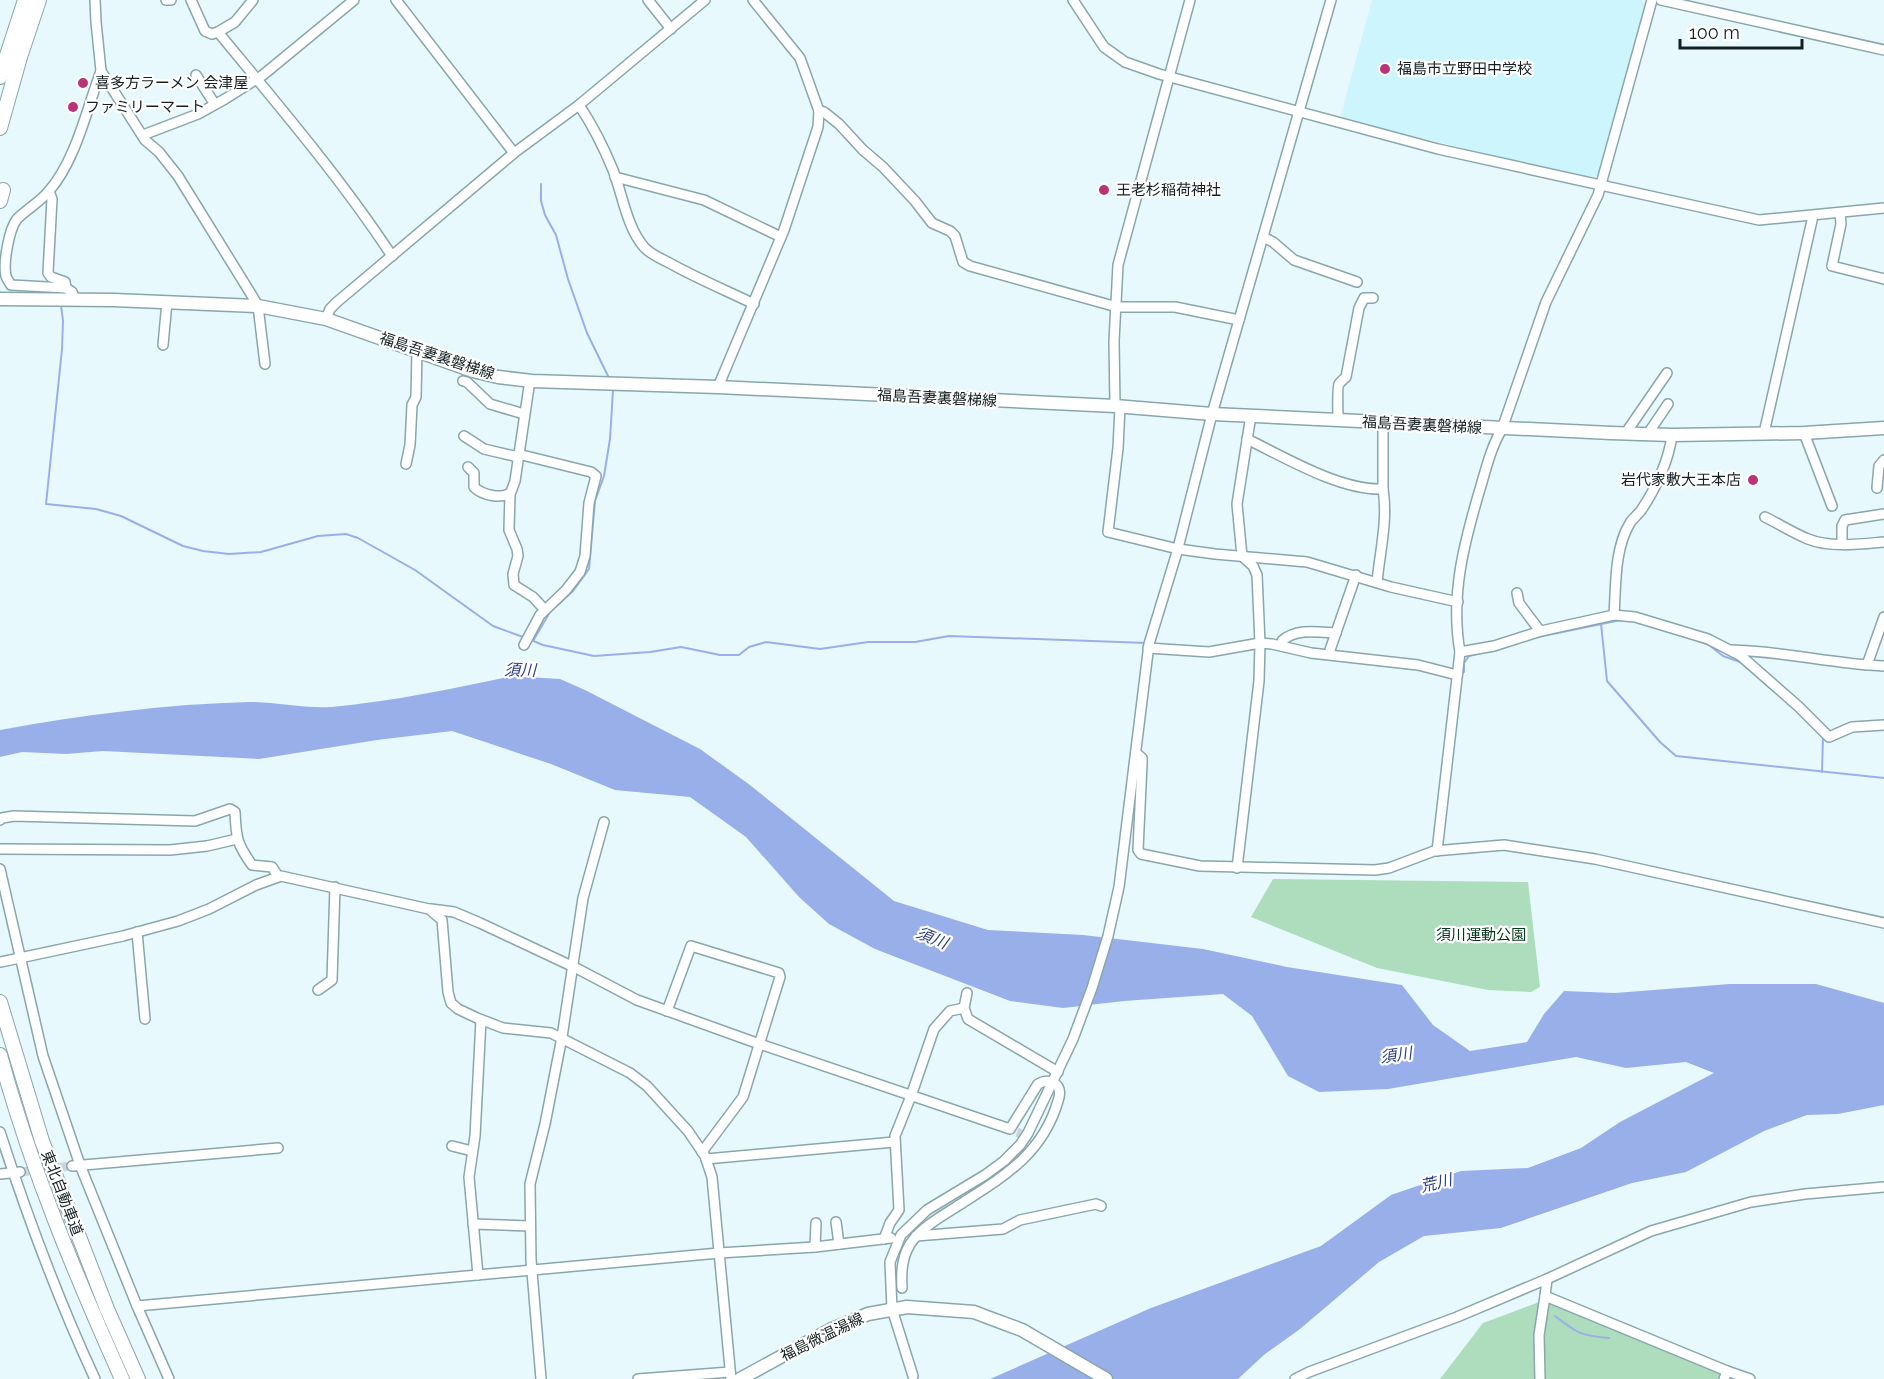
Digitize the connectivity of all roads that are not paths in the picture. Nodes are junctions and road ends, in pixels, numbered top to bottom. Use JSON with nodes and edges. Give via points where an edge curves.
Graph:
{"nodes":[{"id":1,"x":25,"y":0,"type":"edge"},
{"id":2,"x":39,"y":0,"type":"edge"},
{"id":3,"x":96,"y":0,"type":"edge"},
{"id":4,"x":166,"y":0,"type":"edge"},
{"id":5,"x":171,"y":0,"type":"edge"},
{"id":6,"x":191,"y":0,"type":"edge"},
{"id":7,"x":253,"y":0,"type":"edge"},
{"id":8,"x":354,"y":0,"type":"edge"},
{"id":9,"x":396,"y":0,"type":"edge"},
{"id":10,"x":648,"y":0,"type":"edge"},
{"id":11,"x":705,"y":0,"type":"edge"},
{"id":12,"x":753,"y":0,"type":"edge"},
{"id":13,"x":1073,"y":0,"type":"edge"},
{"id":14,"x":1190,"y":0,"type":"edge"},
{"id":15,"x":1331,"y":0,"type":"edge"},
{"id":16,"x":1652,"y":0,"type":"edge"},
{"id":17,"x":1661,"y":0,"type":"edge"},
{"id":18,"x":671,"y":29,"type":"junction"},
{"id":19,"x":218,"y":32,"type":"junction"},
{"id":20,"x":1884,"y":50,"type":"edge"},
{"id":21,"x":101,"y":70,"type":"junction"},
{"id":22,"x":196,"y":75,"type":"dead end"},
{"id":23,"x":1169,"y":76,"type":"junction"},
{"id":24,"x":0,"y":78,"type":"edge"},
{"id":25,"x":256,"y":79,"type":"junction"},
{"id":26,"x":214,"y":104,"type":"junction"},
{"id":27,"x":579,"y":105,"type":"junction"},
{"id":28,"x":819,"y":111,"type":"junction"},
{"id":29,"x":1299,"y":112,"type":"junction"},
{"id":30,"x":0,"y":128,"type":"edge"},
{"id":31,"x":143,"y":135,"type":"junction"},
{"id":32,"x":514,"y":153,"type":"junction"},
{"id":33,"x":615,"y":177,"type":"junction"},
{"id":34,"x":1601,"y":185,"type":"junction"},
{"id":35,"x":49,"y":191,"type":"junction"},
{"id":36,"x":1884,"y":208,"type":"edge"},
{"id":37,"x":1840,"y":213,"type":"junction"},
{"id":38,"x":1813,"y":216,"type":"junction"},
{"id":39,"x":782,"y":237,"type":"junction"},
{"id":40,"x":1263,"y":237,"type":"junction"},
{"id":41,"x":392,"y":256,"type":"junction"},
{"id":42,"x":1884,"y":279,"type":"edge"},
{"id":43,"x":1357,"y":282,"type":"dead end"},
{"id":44,"x":66,"y":288,"type":"junction"},
{"id":45,"x":1373,"y":298,"type":"dead end"},
{"id":46,"x":0,"y":299,"type":"edge"},
{"id":47,"x":75,"y":299,"type":"junction"},
{"id":48,"x":167,"y":302,"type":"junction"},
{"id":49,"x":754,"y":304,"type":"junction"},
{"id":50,"x":258,"y":306,"type":"junction"},
{"id":51,"x":1117,"y":308,"type":"junction"},
{"id":52,"x":326,"y":319,"type":"junction"},
{"id":53,"x":1239,"y":320,"type":"junction"},
{"id":54,"x":163,"y":345,"type":"dead end"},
{"id":55,"x":417,"y":351,"type":"junction"},
{"id":56,"x":265,"y":364,"type":"dead end"},
{"id":57,"x":1668,"y":373,"type":"dead end"},
{"id":58,"x":463,"y":381,"type":"dead end"},
{"id":59,"x":530,"y":381,"type":"junction"},
{"id":60,"x":718,"y":387,"type":"junction"},
{"id":61,"x":1668,"y":404,"type":"dead end"},
{"id":62,"x":1117,"y":407,"type":"junction"},
{"id":63,"x":524,"y":414,"type":"junction"},
{"id":64,"x":1212,"y":414,"type":"junction"},
{"id":65,"x":1251,"y":415,"type":"junction"},
{"id":66,"x":1338,"y":420,"type":"junction"},
{"id":67,"x":1383,"y":422,"type":"junction"},
{"id":68,"x":1884,"y":428,"type":"edge"},
{"id":69,"x":1502,"y":429,"type":"junction"},
{"id":70,"x":1764,"y":433,"type":"junction"},
{"id":71,"x":1804,"y":433,"type":"junction"},
{"id":72,"x":1625,"y":434,"type":"junction"},
{"id":73,"x":1647,"y":435,"type":"junction"},
{"id":74,"x":1672,"y":435,"type":"junction"},
{"id":75,"x":464,"y":436,"type":"dead end"},
{"id":76,"x":1247,"y":439,"type":"junction"},
{"id":77,"x":518,"y":456,"type":"junction"},
{"id":78,"x":1884,"y":460,"type":"edge"},
{"id":79,"x":406,"y":464,"type":"dead end"},
{"id":80,"x":468,"y":467,"type":"dead end"},
{"id":81,"x":1877,"y":488,"type":"dead end"},
{"id":82,"x":1383,"y":489,"type":"junction"},
{"id":83,"x":510,"y":494,"type":"junction"},
{"id":84,"x":1832,"y":506,"type":"dead end"},
{"id":85,"x":1884,"y":514,"type":"edge"},
{"id":86,"x":1766,"y":517,"type":"dead end"},
{"id":87,"x":1884,"y":542,"type":"edge"},
{"id":88,"x":1842,"y":543,"type":"junction"},
{"id":89,"x":1178,"y":549,"type":"junction"},
{"id":90,"x":1242,"y":556,"type":"junction"},
{"id":91,"x":1356,"y":575,"type":"junction"},
{"id":92,"x":1377,"y":582,"type":"junction"},
{"id":93,"x":1517,"y":593,"type":"dead end"},
{"id":94,"x":1458,"y":602,"type":"junction"},
{"id":95,"x":544,"y":609,"type":"junction"},
{"id":96,"x":1614,"y":615,"type":"junction"},
{"id":97,"x":1884,"y":617,"type":"edge"},
{"id":98,"x":1540,"y":631,"type":"junction"},
{"id":99,"x":1336,"y":633,"type":"junction"},
{"id":100,"x":1282,"y":640,"type":"dead end"},
{"id":101,"x":1260,"y":643,"type":"junction"},
{"id":102,"x":524,"y":645,"type":"dead end"},
{"id":103,"x":1148,"y":648,"type":"junction"},
{"id":104,"x":1330,"y":650,"type":"dead end"},
{"id":105,"x":1730,"y":650,"type":"junction"},
{"id":106,"x":1460,"y":652,"type":"junction"},
{"id":107,"x":1867,"y":666,"type":"junction"},
{"id":108,"x":1884,"y":666,"type":"edge"},
{"id":109,"x":1457,"y":675,"type":"junction"},
{"id":110,"x":1884,"y":725,"type":"edge"},
{"id":111,"x":1136,"y":753,"type":"junction"},
{"id":112,"x":0,"y":820,"type":"edge"},
{"id":113,"x":604,"y":822,"type":"dead end"},
{"id":114,"x":237,"y":839,"type":"junction"},
{"id":115,"x":0,"y":849,"type":"edge"},
{"id":116,"x":1437,"y":851,"type":"junction"},
{"id":117,"x":1237,"y":868,"type":"junction"},
{"id":118,"x":0,"y":869,"type":"edge"},
{"id":119,"x":278,"y":876,"type":"junction"},
{"id":120,"x":334,"y":887,"type":"junction"},
{"id":121,"x":429,"y":909,"type":"junction"},
{"id":122,"x":1884,"y":923,"type":"edge"},
{"id":123,"x":137,"y":932,"type":"junction"},
{"id":124,"x":19,"y":958,"type":"junction"},
{"id":125,"x":1,"y":962,"type":"edge"},
{"id":126,"x":572,"y":966,"type":"junction"},
{"id":127,"x":318,"y":990,"type":"dead end"},
{"id":128,"x":967,"y":993,"type":"dead end"},
{"id":129,"x":0,"y":1002,"type":"edge"},
{"id":130,"x":964,"y":1008,"type":"junction"},
{"id":131,"x":667,"y":1011,"type":"junction"},
{"id":132,"x":145,"y":1019,"type":"dead end"},
{"id":133,"x":481,"y":1020,"type":"junction"},
{"id":134,"x":562,"y":1037,"type":"junction"},
{"id":135,"x":758,"y":1044,"type":"junction"},
{"id":136,"x":0,"y":1055,"type":"edge"},
{"id":137,"x":1058,"y":1072,"type":"junction"},
{"id":138,"x":1053,"y":1082,"type":"junction"},
{"id":139,"x":911,"y":1096,"type":"junction"},
{"id":140,"x":0,"y":1132,"type":"edge"},
{"id":141,"x":894,"y":1142,"type":"junction"},
{"id":142,"x":452,"y":1146,"type":"dead end"},
{"id":143,"x":278,"y":1148,"type":"dead end"},
{"id":144,"x":472,"y":1151,"type":"junction"},
{"id":145,"x":704,"y":1155,"type":"junction"},
{"id":146,"x":76,"y":1166,"type":"junction"},
{"id":147,"x":16,"y":1172,"type":"junction"},
{"id":148,"x":0,"y":1174,"type":"edge"},
{"id":149,"x":1884,"y":1187,"type":"edge"},
{"id":150,"x":1101,"y":1206,"type":"dead end"},
{"id":151,"x":836,"y":1222,"type":"dead end"},
{"id":152,"x":816,"y":1223,"type":"dead end"},
{"id":153,"x":473,"y":1224,"type":"junction"},
{"id":154,"x":529,"y":1226,"type":"junction"},
{"id":155,"x":912,"y":1237,"type":"junction"},
{"id":156,"x":839,"y":1244,"type":"junction"},
{"id":157,"x":815,"y":1247,"type":"junction"},
{"id":158,"x":719,"y":1252,"type":"junction"},
{"id":159,"x":531,"y":1271,"type":"junction"},
{"id":160,"x":478,"y":1275,"type":"junction"},
{"id":161,"x":1547,"y":1279,"type":"junction"},
{"id":162,"x":902,"y":1288,"type":"dead end"},
{"id":163,"x":1545,"y":1296,"type":"junction"},
{"id":164,"x":136,"y":1306,"type":"junction"},
{"id":165,"x":892,"y":1308,"type":"junction"},
{"id":166,"x":1725,"y":1375,"type":"edge"},
{"id":167,"x":913,"y":1376,"type":"dead end"},
{"id":168,"x":734,"y":1377,"type":"edge"},
{"id":169,"x":95,"y":1379,"type":"edge"},
{"id":170,"x":122,"y":1379,"type":"edge"},
{"id":171,"x":138,"y":1379,"type":"edge"},
{"id":172,"x":169,"y":1379,"type":"edge"},
{"id":173,"x":541,"y":1379,"type":"edge"},
{"id":174,"x":638,"y":1379,"type":"edge"},
{"id":175,"x":1106,"y":1379,"type":"edge"},
{"id":176,"x":1295,"y":1379,"type":"edge"},
{"id":177,"x":1540,"y":1379,"type":"edge"},
{"id":178,"x":1750,"y":1379,"type":"edge"}],
"edges":[{"from":1,"to":24,"type":"highway"},
{"from":2,"to":30,"type":"highway"},
{"from":3,"to":21,"type":"street"},
{"from":4,"to":5,"type":"street"},
{"from":6,"to":19,"type":"street","via":[[205,31]]},
{"from":7,"to":19,"type":"street","via":[[239,18]]},
{"from":8,"to":25,"type":"street"},
{"from":9,"to":32,"type":"street"},
{"from":10,"to":18,"type":"street"},
{"from":11,"to":18,"type":"street"},
{"from":12,"to":28,"type":"street","via":[[800,58]]},
{"from":13,"to":23,"type":"street","via":[[1095,36],[1114,55]]},
{"from":14,"to":23,"type":"street"},
{"from":15,"to":29,"type":"street"},
{"from":16,"to":34,"type":"street"},
{"from":17,"to":20,"type":"street"},
{"from":18,"to":27,"type":"street"},
{"from":19,"to":25,"type":"street"},
{"from":21,"to":31,"type":"street"},
{"from":21,"to":35,"type":"street","via":[[81,133]]},
{"from":22,"to":26,"type":"street"},
{"from":23,"to":29,"type":"street"},
{"from":23,"to":51,"type":"street","via":[[1120,250]]},
{"from":25,"to":26,"type":"street"},
{"from":25,"to":41,"type":"street"},
{"from":26,"to":31,"type":"street"},
{"from":27,"to":32,"type":"street"},
{"from":27,"to":33,"type":"street","via":[[592,124]]},
{"from":28,"to":39,"type":"street","via":[[818,127]]},
{"from":28,"to":51,"type":"street","via":[[839,124],[883,167],[932,223],[955,236],[963,262]]},
{"from":29,"to":34,"type":"street","via":[[1438,149]]},
{"from":29,"to":40,"type":"street"},
{"from":31,"to":50,"type":"street","via":[[178,176]]},
{"from":32,"to":41,"type":"street"},
{"from":33,"to":39,"type":"street","via":[[704,201]]},
{"from":33,"to":49,"type":"street","via":[[626,211],[645,248]]},
{"from":34,"to":38,"type":"street","via":[[1759,220]]},
{"from":34,"to":69,"type":"street","via":[[1546,302]]},
{"from":35,"to":44,"type":"street","via":[[52,199],[48,273],[65,282]]},
{"from":35,"to":44,"type":"street","via":[[13,224],[8,238],[6,277],[16,286]]},
{"from":36,"to":37,"type":"street"},
{"from":37,"to":38,"type":"street"},
{"from":37,"to":42,"type":"street","via":[[1832,266]]},
{"from":38,"to":70,"type":"street"},
{"from":39,"to":49,"type":"street"},
{"from":40,"to":43,"type":"street","via":[[1294,260]]},
{"from":40,"to":53,"type":"street"},
{"from":41,"to":52,"type":"street","via":[[337,302]]},
{"from":44,"to":47,"type":"street"},
{"from":45,"to":66,"type":"street","via":[[1364,298],[1359,308],[1347,377],[1337,389]]},
{"from":46,"to":47,"type":"main road","name":"福島吾妻裏磐梯線"},
{"from":47,"to":48,"type":"main road","name":"福島吾妻裏磐梯線"},
{"from":48,"to":50,"type":"main road","name":"福島吾妻裏磐梯線"},
{"from":48,"to":54,"type":"street"},
{"from":49,"to":60,"type":"street"},
{"from":50,"to":52,"type":"main road","name":"福島吾妻裏磐梯線"},
{"from":50,"to":56,"type":"street"},
{"from":51,"to":53,"type":"street","via":[[1176,307]]},
{"from":51,"to":62,"type":"street"},
{"from":52,"to":55,"type":"main road","name":"福島吾妻裏磐梯線"},
{"from":53,"to":64,"type":"street"},
{"from":55,"to":59,"type":"main road","name":"福島吾妻裏磐梯線","via":[[473,371]]},
{"from":55,"to":79,"type":"street","via":[[416,397]]},
{"from":57,"to":72,"type":"street"},
{"from":58,"to":63,"type":"street","via":[[490,405]]},
{"from":59,"to":60,"type":"main road","name":"福島吾妻裏磐梯線"},
{"from":59,"to":63,"type":"street"},
{"from":60,"to":62,"type":"main road","name":"福島吾妻裏磐梯線"},
{"from":61,"to":73,"type":"street"},
{"from":62,"to":64,"type":"main road","name":"福島吾妻裏磐梯線"},
{"from":62,"to":89,"type":"street","via":[[1118,448],[1108,532]]},
{"from":63,"to":77,"type":"street"},
{"from":64,"to":65,"type":"main road","name":"福島吾妻裏磐梯線"},
{"from":64,"to":89,"type":"street"},
{"from":65,"to":66,"type":"main road","name":"福島吾妻裏磐梯線"},
{"from":65,"to":76,"type":"street"},
{"from":66,"to":67,"type":"main road","name":"福島吾妻裏磐梯線"},
{"from":67,"to":69,"type":"main road","name":"福島吾妻裏磐梯線"},
{"from":67,"to":82,"type":"street"},
{"from":68,"to":71,"type":"main road","name":"福島吾妻裏磐梯線"},
{"from":69,"to":72,"type":"main road","name":"福島吾妻裏磐梯線"},
{"from":69,"to":94,"type":"street","via":[[1463,545]]},
{"from":70,"to":71,"type":"main road","name":"福島吾妻裏磐梯線"},
{"from":70,"to":74,"type":"main road","name":"福島吾妻裏磐梯線"},
{"from":71,"to":84,"type":"street"},
{"from":72,"to":73,"type":"main road","name":"福島吾妻裏磐梯線"},
{"from":73,"to":74,"type":"main road","name":"福島吾妻裏磐梯線"},
{"from":74,"to":96,"type":"street","via":[[1650,496],[1630,523],[1622,546]]},
{"from":75,"to":77,"type":"street","via":[[484,449]]},
{"from":76,"to":82,"type":"street","via":[[1346,484],[1366,490]]},
{"from":76,"to":90,"type":"street","via":[[1237,504]]},
{"from":77,"to":83,"type":"street"},
{"from":77,"to":95,"type":"street","via":[[596,476],[589,503],[584,563],[575,580]]},
{"from":78,"to":81,"type":"street","via":[[1879,466]]},
{"from":80,"to":83,"type":"street","via":[[480,492]]},
{"from":82,"to":92,"type":"street","via":[[1385,527]]},
{"from":83,"to":95,"type":"street","via":[[509,530],[518,549],[514,585]]},
{"from":85,"to":88,"type":"street","via":[[1845,520]]},
{"from":86,"to":88,"type":"street","via":[[1809,540]]},
{"from":87,"to":88,"type":"street"},
{"from":89,"to":90,"type":"street"},
{"from":89,"to":103,"type":"street"},
{"from":90,"to":91,"type":"street","via":[[1307,562]]},
{"from":90,"to":101,"type":"street","via":[[1257,575]]},
{"from":91,"to":92,"type":"street"},
{"from":91,"to":99,"type":"street"},
{"from":92,"to":94,"type":"street"},
{"from":93,"to":98,"type":"street","via":[[1519,603]]},
{"from":94,"to":106,"type":"street","via":[[1456,631]]},
{"from":95,"to":102,"type":"street"},
{"from":96,"to":98,"type":"street"},
{"from":96,"to":105,"type":"street","via":[[1692,633]]},
{"from":97,"to":107,"type":"street"},
{"from":98,"to":106,"type":"street"},
{"from":99,"to":100,"type":"street","via":[[1304,632]]},
{"from":99,"to":104,"type":"street"},
{"from":101,"to":103,"type":"street","via":[[1209,652]]},
{"from":101,"to":109,"type":"street","via":[[1418,665]]},
{"from":101,"to":117,"type":"street"},
{"from":103,"to":111,"type":"street"},
{"from":105,"to":107,"type":"street","via":[[1784,653]]},
{"from":105,"to":110,"type":"street","via":[[1826,733]]},
{"from":106,"to":109,"type":"street"},
{"from":107,"to":108,"type":"street"},
{"from":109,"to":116,"type":"street"},
{"from":111,"to":117,"type":"street","via":[[1143,764],[1138,850],[1141,854],[1200,866]]},
{"from":111,"to":137,"type":"street","via":[[1119,887],[1110,926],[1092,988]]},
{"from":112,"to":114,"type":"street","via":[[14,816],[195,821],[230,809],[235,812]]},
{"from":113,"to":126,"type":"street","via":[[583,898]]},
{"from":114,"to":115,"type":"street","via":[[170,850]]},
{"from":114,"to":119,"type":"street","via":[[252,865],[272,867]]},
{"from":116,"to":117,"type":"street","via":[[1375,870]]},
{"from":116,"to":122,"type":"street","via":[[1504,845],[1595,859]]},
{"from":118,"to":124,"type":"street"},
{"from":119,"to":120,"type":"street"},
{"from":119,"to":123,"type":"street","via":[[209,909]]},
{"from":120,"to":121,"type":"street"},
{"from":120,"to":127,"type":"street","via":[[332,980]]},
{"from":121,"to":126,"type":"street","via":[[454,912]]},
{"from":121,"to":133,"type":"street","via":[[442,920],[451,1003]]},
{"from":123,"to":124,"type":"street"},
{"from":123,"to":132,"type":"street"},
{"from":124,"to":125,"type":"street"},
{"from":124,"to":146,"type":"street"},
{"from":126,"to":131,"type":"street"},
{"from":126,"to":134,"type":"street"},
{"from":128,"to":130,"type":"street"},
{"from":129,"to":171,"type":"highway","name":"東北自動車道","via":[[42,1141]]},
{"from":130,"to":137,"type":"street","via":[[968,1019]]},
{"from":130,"to":139,"type":"street","via":[[950,1011],[934,1029]]},
{"from":131,"to":135,"type":"street"},
{"from":131,"to":135,"type":"street","via":[[691,946],[779,973]]},
{"from":133,"to":134,"type":"street","via":[[503,1028]]},
{"from":133,"to":144,"type":"street"},
{"from":134,"to":145,"type":"street","via":[[647,1086]]},
{"from":134,"to":154,"type":"street","via":[[531,1175]]},
{"from":135,"to":139,"type":"street"},
{"from":135,"to":145,"type":"street","via":[[744,1098]]},
{"from":136,"to":170,"type":"highway","name":"東北自動車道","via":[[48,1198]]},
{"from":137,"to":138,"type":"street"},
{"from":138,"to":139,"type":"street","via":[[1038,1084],[1014,1130]]},
{"from":138,"to":155,"type":"street","via":[[1059,1090],[1059,1100],[1027,1156],[1005,1176]]},
{"from":138,"to":165,"type":"street","via":[[1020,1145],[985,1175],[927,1210],[902,1235],[890,1263]]},
{"from":139,"to":141,"type":"street"},
{"from":140,"to":147,"type":"street"},
{"from":141,"to":145,"type":"street"},
{"from":141,"to":156,"type":"street","via":[[899,1210],[890,1223],[888,1239]]},
{"from":142,"to":144,"type":"street"},
{"from":143,"to":146,"type":"street"},
{"from":144,"to":153,"type":"street","via":[[468,1177]]},
{"from":145,"to":158,"type":"street","via":[[712,1177]]},
{"from":146,"to":164,"type":"street"},
{"from":147,"to":148,"type":"street"},
{"from":147,"to":169,"type":"street"},
{"from":149,"to":161,"type":"street","via":[[1751,1202],[1704,1214],[1651,1231]]},
{"from":150,"to":155,"type":"street","via":[[1020,1220],[1003,1229]]},
{"from":151,"to":156,"type":"street"},
{"from":152,"to":157,"type":"street"},
{"from":153,"to":154,"type":"street"},
{"from":153,"to":160,"type":"street"},
{"from":154,"to":159,"type":"street"},
{"from":155,"to":162,"type":"street","via":[[901,1267]]},
{"from":156,"to":157,"type":"street"},
{"from":157,"to":158,"type":"street"},
{"from":158,"to":159,"type":"street"},
{"from":158,"to":168,"type":"street"},
{"from":159,"to":160,"type":"street"},
{"from":159,"to":173,"type":"street"},
{"from":160,"to":164,"type":"street"},
{"from":161,"to":163,"type":"street"},
{"from":161,"to":176,"type":"street"},
{"from":163,"to":166,"type":"street"},
{"from":163,"to":177,"type":"street","via":[[1539,1335]]},
{"from":164,"to":172,"type":"street"},
{"from":165,"to":167,"type":"street"},
{"from":165,"to":168,"type":"main road","name":"福島微温湯線","via":[[830,1330]]},
{"from":165,"to":175,"type":"main road","name":"福島微温湯線","via":[[974,1312],[1022,1330]]},
{"from":166,"to":178,"type":"street"},
{"from":168,"to":174,"type":"street"}]}
